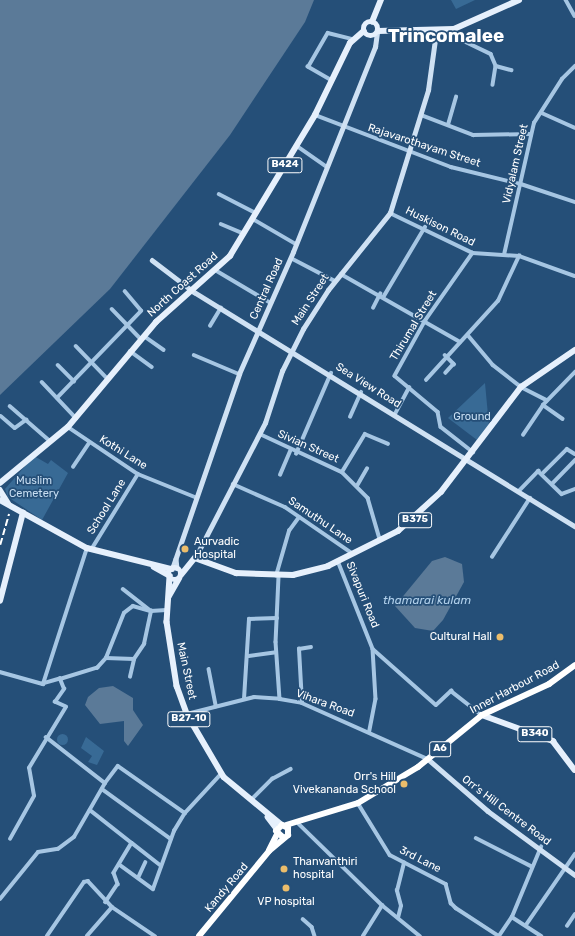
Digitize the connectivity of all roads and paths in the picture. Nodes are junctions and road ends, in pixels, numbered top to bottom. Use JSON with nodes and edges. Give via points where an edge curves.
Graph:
{"nodes":[{"id":1,"x":381,"y":0,"type":"edge"},
{"id":2,"x":518,"y":0,"type":"edge"},
{"id":3,"x":566,"y":0,"type":"edge"},
{"id":4,"x":575,"y":16,"type":"edge"},
{"id":5,"x":372,"y":22,"type":"junction"},
{"id":6,"x":364,"y":31,"type":"junction"},
{"id":7,"x":443,"y":31,"type":"junction"},
{"id":8,"x":377,"y":32,"type":"junction"},
{"id":9,"x":436,"y":32,"type":"junction"},
{"id":10,"x":352,"y":40,"type":"junction"},
{"id":11,"x":496,"y":66,"type":"junction"},
{"id":12,"x":574,"y":69,"type":"edge"},
{"id":13,"x":511,"y":70,"type":"dead end"},
{"id":14,"x":332,"y":81,"type":"junction"},
{"id":15,"x":493,"y":85,"type":"dead end"},
{"id":16,"x":456,"y":97,"type":"dead end"},
{"id":17,"x":542,"y":113,"type":"junction"},
{"id":18,"x":315,"y":115,"type":"junction"},
{"id":19,"x":421,"y":115,"type":"junction"},
{"id":20,"x":448,"y":125,"type":"junction"},
{"id":21,"x":342,"y":128,"type":"junction"},
{"id":22,"x":575,"y":128,"type":"edge"},
{"id":23,"x":531,"y":134,"type":"junction"},
{"id":24,"x":297,"y":146,"type":"junction"},
{"id":25,"x":410,"y":152,"type":"junction"},
{"id":26,"x":326,"y":166,"type":"junction"},
{"id":27,"x":521,"y":184,"type":"junction"},
{"id":28,"x":219,"y":194,"type":"dead end"},
{"id":29,"x":575,"y":202,"type":"edge"},
{"id":30,"x":256,"y":213,"type":"junction"},
{"id":31,"x":390,"y":213,"type":"junction"},
{"id":32,"x":253,"y":219,"type":"junction"},
{"id":33,"x":221,"y":224,"type":"dead end"},
{"id":34,"x":425,"y":228,"type":"junction"},
{"id":35,"x":244,"y":234,"type":"junction"},
{"id":36,"x":296,"y":244,"type":"junction"},
{"id":37,"x":473,"y":253,"type":"junction"},
{"id":38,"x":504,"y":255,"type":"junction"},
{"id":39,"x":519,"y":256,"type":"junction"},
{"id":40,"x":291,"y":258,"type":"junction"},
{"id":41,"x":152,"y":260,"type":"dead end"},
{"id":42,"x":217,"y":271,"type":"junction"},
{"id":43,"x":341,"y":274,"type":"junction"},
{"id":44,"x":575,"y":276,"type":"edge"},
{"id":45,"x":335,"y":281,"type":"junction"},
{"id":46,"x":125,"y":292,"type":"dead end"},
{"id":47,"x":194,"y":292,"type":"junction"},
{"id":48,"x":382,"y":295,"type":"junction"},
{"id":49,"x":271,"y":303,"type":"junction"},
{"id":50,"x":221,"y":308,"type":"junction"},
{"id":51,"x":373,"y":308,"type":"dead end"},
{"id":52,"x":112,"y":309,"type":"dead end"},
{"id":53,"x":426,"y":320,"type":"junction"},
{"id":54,"x":128,"y":326,"type":"junction"},
{"id":55,"x":210,"y":326,"type":"dead end"},
{"id":56,"x":258,"y":330,"type":"junction"},
{"id":57,"x":468,"y":335,"type":"junction"},
{"id":58,"x":142,"y":337,"type":"junction"},
{"id":59,"x":460,"y":342,"type":"junction"},
{"id":60,"x":76,"y":346,"type":"dead end"},
{"id":61,"x":164,"y":350,"type":"dead end"},
{"id":62,"x":292,"y":350,"type":"junction"},
{"id":63,"x":575,"y":350,"type":"edge"},
{"id":64,"x":130,"y":351,"type":"junction"},
{"id":65,"x":194,"y":354,"type":"dead end"},
{"id":66,"x":445,"y":356,"type":"junction"},
{"id":67,"x":92,"y":362,"type":"junction"},
{"id":68,"x":58,"y":365,"type":"dead end"},
{"id":69,"x":152,"y":367,"type":"dead end"},
{"id":70,"x":575,"y":372,"type":"edge"},
{"id":71,"x":331,"y":373,"type":"junction"},
{"id":72,"x":446,"y":373,"type":"dead end"},
{"id":73,"x":239,"y":374,"type":"junction"},
{"id":74,"x":108,"y":379,"type":"junction"},
{"id":75,"x":426,"y":380,"type":"dead end"},
{"id":76,"x":74,"y":381,"type":"junction"},
{"id":77,"x":42,"y":382,"type":"dead end"},
{"id":78,"x":521,"y":387,"type":"junction"},
{"id":79,"x":409,"y":388,"type":"junction"},
{"id":80,"x":361,"y":392,"type":"junction"},
{"id":81,"x":57,"y":398,"type":"junction"},
{"id":82,"x":546,"y":400,"type":"junction"},
{"id":83,"x":543,"y":405,"type":"junction"},
{"id":84,"x":10,"y":406,"type":"dead end"},
{"id":85,"x":395,"y":414,"type":"junction"},
{"id":86,"x":1,"y":416,"type":"dead end"},
{"id":87,"x":350,"y":417,"type":"dead end"},
{"id":88,"x":76,"y":418,"type":"junction"},
{"id":89,"x":563,"y":419,"type":"dead end"},
{"id":90,"x":26,"y":420,"type":"junction"},
{"id":91,"x":68,"y":427,"type":"junction"},
{"id":92,"x":260,"y":434,"type":"junction"},
{"id":93,"x":523,"y":435,"type":"dead end"},
{"id":94,"x":49,"y":440,"type":"junction"},
{"id":95,"x":89,"y":443,"type":"junction"},
{"id":96,"x":388,"y":444,"type":"dead end"},
{"id":97,"x":575,"y":448,"type":"edge"},
{"id":98,"x":290,"y":451,"type":"junction"},
{"id":99,"x":474,"y":452,"type":"junction"},
{"id":100,"x":573,"y":453,"type":"edge"},
{"id":101,"x":296,"y":454,"type":"junction"},
{"id":102,"x":468,"y":459,"type":"junction"},
{"id":103,"x":575,"y":460,"type":"edge"},
{"id":104,"x":73,"y":466,"type":"dead end"},
{"id":105,"x":368,"y":469,"type":"dead end"},
{"id":106,"x":342,"y":472,"type":"junction"},
{"id":107,"x":138,"y":474,"type":"junction"},
{"id":108,"x":280,"y":474,"type":"dead end"},
{"id":109,"x":542,"y":474,"type":"junction"},
{"id":110,"x":0,"y":483,"type":"edge"},
{"id":111,"x":233,"y":484,"type":"junction"},
{"id":112,"x":552,"y":484,"type":"junction"},
{"id":113,"x":357,"y":486,"type":"junction"},
{"id":114,"x":575,"y":489,"type":"edge"},
{"id":115,"x":0,"y":490,"type":"edge"},
{"id":116,"x":519,"y":491,"type":"junction"},
{"id":117,"x":194,"y":498,"type":"junction"},
{"id":118,"x":530,"y":498,"type":"junction"},
{"id":119,"x":0,"y":500,"type":"edge"},
{"id":120,"x":8,"y":503,"type":"junction"},
{"id":121,"x":23,"y":513,"type":"junction"},
{"id":122,"x":299,"y":517,"type":"junction"},
{"id":123,"x":575,"y":526,"type":"edge"},
{"id":124,"x":380,"y":539,"type":"junction"},
{"id":125,"x":89,"y":549,"type":"junction"},
{"id":126,"x":352,"y":553,"type":"junction"},
{"id":127,"x":195,"y":558,"type":"junction"},
{"id":128,"x":492,"y":558,"type":"dead end"},
{"id":129,"x":338,"y":561,"type":"junction"},
{"id":130,"x":148,"y":564,"type":"junction"},
{"id":131,"x":174,"y":569,"type":"junction"},
{"id":132,"x":170,"y":576,"type":"junction"},
{"id":133,"x":180,"y":577,"type":"junction"},
{"id":134,"x":278,"y":577,"type":"junction"},
{"id":135,"x":122,"y":590,"type":"dead end"},
{"id":136,"x":167,"y":598,"type":"junction"},
{"id":137,"x":0,"y":601,"type":"edge"},
{"id":138,"x":166,"y":610,"type":"junction"},
{"id":139,"x":151,"y":611,"type":"junction"},
{"id":140,"x":277,"y":618,"type":"junction"},
{"id":141,"x":311,"y":647,"type":"dead end"},
{"id":142,"x":373,"y":649,"type":"junction"},
{"id":143,"x":276,"y":652,"type":"junction"},
{"id":144,"x":249,"y":656,"type":"junction"},
{"id":145,"x":106,"y":658,"type":"junction"},
{"id":146,"x":134,"y":659,"type":"junction"},
{"id":147,"x":575,"y":665,"type":"edge"},
{"id":148,"x":209,"y":669,"type":"dead end"},
{"id":149,"x":0,"y":672,"type":"edge"},
{"id":150,"x":130,"y":677,"type":"dead end"},
{"id":151,"x":60,"y":679,"type":"junction"},
{"id":152,"x":43,"y":684,"type":"junction"},
{"id":153,"x":244,"y":699,"type":"junction"},
{"id":154,"x":280,"y":699,"type":"junction"},
{"id":155,"x":302,"y":703,"type":"junction"},
{"id":156,"x":216,"y":706,"type":"junction"},
{"id":157,"x":186,"y":714,"type":"junction"},
{"id":158,"x":482,"y":715,"type":"junction"},
{"id":159,"x":370,"y":731,"type":"junction"},
{"id":160,"x":46,"y":737,"type":"junction"},
{"id":161,"x":428,"y":759,"type":"junction"},
{"id":162,"x":291,"y":769,"type":"dead end"},
{"id":163,"x":575,"y":770,"type":"edge"},
{"id":164,"x":221,"y":774,"type":"junction"},
{"id":165,"x":105,"y":783,"type":"junction"},
{"id":166,"x":102,"y":789,"type":"junction"},
{"id":167,"x":250,"y":801,"type":"junction"},
{"id":168,"x":358,"y":803,"type":"junction"},
{"id":169,"x":90,"y":810,"type":"junction"},
{"id":170,"x":185,"y":813,"type":"junction"},
{"id":171,"x":265,"y":814,"type":"junction"},
{"id":172,"x":300,"y":824,"type":"junction"},
{"id":173,"x":284,"y":825,"type":"junction"},
{"id":174,"x":277,"y":831,"type":"junction"},
{"id":175,"x":289,"y":832,"type":"junction"},
{"id":176,"x":284,"y":837,"type":"junction"},
{"id":177,"x":476,"y":838,"type":"dead end"},
{"id":178,"x":10,"y":839,"type":"dead end"},
{"id":179,"x":170,"y":839,"type":"junction"},
{"id":180,"x":132,"y":843,"type":"junction"},
{"id":181,"x":542,"y":847,"type":"junction"},
{"id":182,"x":269,"y":851,"type":"junction"},
{"id":183,"x":575,"y":854,"type":"edge"},
{"id":184,"x":146,"y":863,"type":"dead end"},
{"id":185,"x":404,"y":863,"type":"junction"},
{"id":186,"x":120,"y":864,"type":"junction"},
{"id":187,"x":161,"y":866,"type":"junction"},
{"id":188,"x":531,"y":866,"type":"junction"},
{"id":189,"x":566,"y":867,"type":"junction"},
{"id":190,"x":575,"y":875,"type":"edge"},
{"id":191,"x":138,"y":878,"type":"junction"},
{"id":192,"x":0,"y":899,"type":"edge"},
{"id":193,"x":106,"y":902,"type":"junction"},
{"id":194,"x":382,"y":905,"type":"junction"},
{"id":195,"x":112,"y":907,"type":"junction"},
{"id":196,"x":575,"y":914,"type":"edge"},
{"id":197,"x":512,"y":916,"type":"junction"},
{"id":198,"x":303,"y":918,"type":"dead end"},
{"id":199,"x":398,"y":918,"type":"junction"},
{"id":200,"x":526,"y":925,"type":"junction"},
{"id":201,"x":567,"y":926,"type":"dead end"},
{"id":202,"x":47,"y":936,"type":"edge"},
{"id":203,"x":86,"y":936,"type":"edge"},
{"id":204,"x":155,"y":936,"type":"edge"},
{"id":205,"x":199,"y":936,"type":"edge"},
{"id":206,"x":315,"y":936,"type":"edge"},
{"id":207,"x":363,"y":936,"type":"edge"},
{"id":208,"x":420,"y":936,"type":"edge"},
{"id":209,"x":499,"y":936,"type":"edge"},
{"id":210,"x":541,"y":936,"type":"edge"}],
"edges":[{"from":1,"to":5,"type":"main road"},
{"from":2,"to":7,"type":"main road","via":[[478,21]]},
{"from":3,"to":4,"type":"street"},
{"from":5,"to":6,"type":"main road","name":"North Coast Road","via":[[365,24]]},
{"from":5,"to":8,"type":"main road"},
{"from":6,"to":8,"type":"main road","via":[[370,36]]},
{"from":6,"to":10,"type":"main road","name":"North Coast Road","number":"B424"},
{"from":7,"to":9,"type":"main road"},
{"from":7,"to":11,"type":"street","via":[[488,51]]},
{"from":8,"to":9,"type":"main road"},
{"from":8,"to":21,"type":"main road","name":"Central Road","via":[[375,47]]},
{"from":9,"to":19,"type":"main road","name":"Main Street","via":[[431,76]]},
{"from":10,"to":14,"type":"main road","name":"North Coast Road","number":"B424"},
{"from":10,"to":14,"type":"street","via":[[328,33],[308,67]]},
{"from":11,"to":13,"type":"street"},
{"from":11,"to":15,"type":"street"},
{"from":12,"to":17,"type":"street","name":"Vidyalam Street","via":[[562,79]]},
{"from":14,"to":18,"type":"main road","name":"North Coast Road","number":"B424"},
{"from":16,"to":20,"type":"street"},
{"from":17,"to":22,"type":"street"},
{"from":17,"to":23,"type":"street","name":"Vidyalam Street"},
{"from":18,"to":21,"type":"street","name":"Rajavarothayam Street"},
{"from":18,"to":24,"type":"main road","name":"North Coast Road","number":"B424"},
{"from":19,"to":20,"type":"street"},
{"from":19,"to":25,"type":"main road","name":"Main Street"},
{"from":20,"to":23,"type":"street","via":[[473,135]]},
{"from":21,"to":25,"type":"street","name":"Rajavarothayam Street"},
{"from":21,"to":26,"type":"main road","name":"Central Road"},
{"from":23,"to":27,"type":"street","name":"Vidyalam Street"},
{"from":24,"to":26,"type":"street"},
{"from":24,"to":30,"type":"main road","name":"North Coast Road","number":"B424"},
{"from":25,"to":27,"type":"street","name":"Rajavarothayam Street","via":[[451,166]]},
{"from":25,"to":31,"type":"main road","name":"Main Street"},
{"from":26,"to":36,"type":"main road","name":"Central Road"},
{"from":27,"to":29,"type":"street","name":"Rajavarothayam Street"},
{"from":27,"to":38,"type":"street","name":"Vidyalam Street"},
{"from":28,"to":30,"type":"street"},
{"from":30,"to":32,"type":"main road","name":"North Coast Road","number":"B424"},
{"from":31,"to":34,"type":"street","name":"Huskison Road"},
{"from":31,"to":43,"type":"main road","name":"Main Street"},
{"from":32,"to":35,"type":"main road","name":"North Coast Road","number":"B424"},
{"from":32,"to":36,"type":"street"},
{"from":33,"to":35,"type":"street"},
{"from":34,"to":37,"type":"street","name":"Huskison Road"},
{"from":34,"to":48,"type":"street"},
{"from":35,"to":42,"type":"main road","name":"North Coast Road","number":"B424"},
{"from":36,"to":40,"type":"main road","name":"Central Road"},
{"from":37,"to":38,"type":"street","name":"Huskison Road"},
{"from":37,"to":53,"type":"street","name":"Thirumal Street"},
{"from":38,"to":39,"type":"street","name":"Huskison Road"},
{"from":39,"to":44,"type":"street","name":"Huskison Road"},
{"from":39,"to":57,"type":"street","via":[[498,301]]},
{"from":40,"to":45,"type":"street"},
{"from":40,"to":49,"type":"main road","name":"Central Road"},
{"from":41,"to":47,"type":"main road","name":"Sea View Road"},
{"from":42,"to":47,"type":"main road","name":"North Coast Road","number":"B424"},
{"from":42,"to":49,"type":"street"},
{"from":43,"to":45,"type":"main road","name":"Main Street"},
{"from":43,"to":48,"type":"street"},
{"from":45,"to":62,"type":"main road","name":"Main Street"},
{"from":46,"to":54,"type":"street","via":[[142,309]]},
{"from":47,"to":50,"type":"main road","name":"Sea View Road"},
{"from":47,"to":58,"type":"main road","name":"North Coast Road","number":"B424"},
{"from":48,"to":51,"type":"street"},
{"from":48,"to":53,"type":"street"},
{"from":49,"to":56,"type":"main road","name":"Central Road"},
{"from":50,"to":55,"type":"street"},
{"from":50,"to":56,"type":"main road","name":"Sea View Road"},
{"from":52,"to":54,"type":"street"},
{"from":53,"to":59,"type":"street"},
{"from":53,"to":79,"type":"street","name":"Thirumal Street","via":[[395,376]]},
{"from":54,"to":58,"type":"street"},
{"from":54,"to":67,"type":"street"},
{"from":56,"to":62,"type":"main road","name":"Sea View Road"},
{"from":56,"to":73,"type":"main road","name":"Central Road"},
{"from":57,"to":59,"type":"street"},
{"from":57,"to":78,"type":"street","via":[[493,365]]},
{"from":58,"to":61,"type":"street"},
{"from":58,"to":64,"type":"main road","name":"North Coast Road","number":"B424"},
{"from":59,"to":66,"type":"street"},
{"from":60,"to":67,"type":"street"},
{"from":62,"to":71,"type":"main road","name":"Sea View Road"},
{"from":62,"to":92,"type":"main road","name":"Main Street"},
{"from":63,"to":78,"type":"main road","number":"B375"},
{"from":64,"to":69,"type":"street"},
{"from":64,"to":74,"type":"main road","name":"North Coast Road","number":"B424"},
{"from":65,"to":73,"type":"street"},
{"from":66,"to":72,"type":"street","via":[[454,364]]},
{"from":66,"to":75,"type":"street"},
{"from":67,"to":74,"type":"street"},
{"from":67,"to":76,"type":"street"},
{"from":68,"to":76,"type":"street"},
{"from":70,"to":82,"type":"street"},
{"from":71,"to":80,"type":"main road","name":"Sea View Road"},
{"from":71,"to":101,"type":"street"},
{"from":73,"to":117,"type":"main road","name":"Central Road"},
{"from":74,"to":88,"type":"main road","name":"North Coast Road","number":"B424"},
{"from":76,"to":81,"type":"street"},
{"from":77,"to":81,"type":"street"},
{"from":78,"to":82,"type":"street"},
{"from":78,"to":99,"type":"main road","number":"B375"},
{"from":79,"to":85,"type":"street"},
{"from":79,"to":99,"type":"street","name":"Thirumal Street","via":[[438,412],[441,427]]},
{"from":80,"to":85,"type":"main road","name":"Sea View Road"},
{"from":80,"to":87,"type":"street"},
{"from":81,"to":88,"type":"street"},
{"from":82,"to":83,"type":"street"},
{"from":83,"to":89,"type":"street"},
{"from":83,"to":93,"type":"street"},
{"from":84,"to":90,"type":"street"},
{"from":85,"to":102,"type":"main road","name":"Sea View Road"},
{"from":86,"to":90,"type":"street","via":[[15,428]]},
{"from":88,"to":91,"type":"main road","name":"North Coast Road","number":"B424"},
{"from":90,"to":94,"type":"street"},
{"from":91,"to":94,"type":"main road","name":"North Coast Road","number":"B424"},
{"from":91,"to":95,"type":"street","name":"Kothi Lane"},
{"from":92,"to":98,"type":"street","name":"Sivian Street"},
{"from":92,"to":111,"type":"main road","name":"Main Street"},
{"from":94,"to":110,"type":"main road","name":"North Coast Road","number":"B424"},
{"from":95,"to":104,"type":"street"},
{"from":95,"to":107,"type":"street","name":"Kothi Lane"},
{"from":96,"to":106,"type":"street","via":[[365,434]]},
{"from":97,"to":100,"type":"street"},
{"from":98,"to":101,"type":"street","name":"Sivian Street"},
{"from":98,"to":108,"type":"street"},
{"from":99,"to":102,"type":"main road","number":"B375"},
{"from":100,"to":109,"type":"street","via":[[567,449]]},
{"from":101,"to":106,"type":"street","name":"Sivian Street"},
{"from":102,"to":116,"type":"main road","name":"Sea View Road"},
{"from":102,"to":124,"type":"main road","number":"B375","via":[[419,516]]},
{"from":103,"to":112,"type":"street"},
{"from":105,"to":113,"type":"street"},
{"from":106,"to":113,"type":"street","name":"Sivian Street"},
{"from":107,"to":117,"type":"street","name":"Kothi Lane"},
{"from":107,"to":125,"type":"street","name":"School Lane"},
{"from":109,"to":112,"type":"street"},
{"from":109,"to":116,"type":"street","via":[[538,471]]},
{"from":111,"to":122,"type":"street","name":"Samuthu Lane"},
{"from":111,"to":127,"type":"main road","name":"Main Street"},
{"from":112,"to":114,"type":"street","via":[[563,494]]},
{"from":113,"to":124,"type":"street","name":"Sivian Street","via":[[368,498]]},
{"from":115,"to":120,"type":"main road"},
{"from":116,"to":118,"type":"main road","name":"Sea View Road"},
{"from":117,"to":131,"type":"main road","name":"Central Road","via":[[175,553]]},
{"from":118,"to":123,"type":"main road","name":"Sea View Road"},
{"from":118,"to":128,"type":"street"},
{"from":119,"to":120,"type":"main road"},
{"from":120,"to":121,"type":"main road"},
{"from":121,"to":125,"type":"main road"},
{"from":121,"to":137,"type":"main road"},
{"from":122,"to":126,"type":"street","name":"Samuthu Lane"},
{"from":122,"to":134,"type":"street","via":[[290,531]]},
{"from":124,"to":126,"type":"main road","number":"B375"},
{"from":125,"to":130,"type":"main road"},
{"from":125,"to":152,"type":"street","name":"School Lane"},
{"from":126,"to":129,"type":"main road","number":"B375"},
{"from":127,"to":131,"type":"main road"},
{"from":127,"to":133,"type":"main road","name":"Main Street"},
{"from":127,"to":134,"type":"main road","number":"B375","via":[[236,574]]},
{"from":129,"to":134,"type":"main road","number":"B375","via":[[304,574]]},
{"from":129,"to":142,"type":"street","name":"Sivapuri Road"},
{"from":130,"to":131,"type":"main road"},
{"from":130,"to":132,"type":"main road"},
{"from":131,"to":132,"type":"main road","name":"Main Street"},
{"from":131,"to":133,"type":"main road"},
{"from":132,"to":133,"type":"main road"},
{"from":132,"to":136,"type":"main road","name":"Main Street","number":"B27-10"},
{"from":133,"to":136,"type":"main road","name":"Main Street","number":"B27-10"},
{"from":134,"to":140,"type":"street"},
{"from":135,"to":139,"type":"street"},
{"from":136,"to":138,"type":"main road","name":"Main Street","number":"B27-10"},
{"from":138,"to":139,"type":"street"},
{"from":138,"to":157,"type":"main road","name":"Main Street","number":"B27-10","via":[[176,682]]},
{"from":139,"to":145,"type":"street","via":[[133,606],[124,613]]},
{"from":139,"to":146,"type":"street","via":[[144,644]]},
{"from":140,"to":143,"type":"street"},
{"from":140,"to":144,"type":"street","via":[[249,619]]},
{"from":141,"to":155,"type":"street","via":[[299,649]]},
{"from":142,"to":158,"type":"street","via":[[436,705],[451,691]]},
{"from":142,"to":159,"type":"street","name":"Sivapuri Road","via":[[376,699]]},
{"from":143,"to":144,"type":"street"},
{"from":143,"to":154,"type":"street"},
{"from":144,"to":153,"type":"street"},
{"from":145,"to":146,"type":"street"},
{"from":145,"to":151,"type":"street","via":[[97,668]]},
{"from":146,"to":150,"type":"street"},
{"from":147,"to":158,"type":"highway","name":"Inner Harbour Road","number":"A6","via":[[548,684]]},
{"from":148,"to":156,"type":"street"},
{"from":149,"to":152,"type":"street"},
{"from":151,"to":152,"type":"street"},
{"from":151,"to":160,"type":"street","via":[[64,689],[55,702],[66,707]]},
{"from":153,"to":154,"type":"street","name":"Vihara Road"},
{"from":153,"to":156,"type":"street","name":"Vihara Road"},
{"from":154,"to":155,"type":"street","name":"Vihara Road"},
{"from":155,"to":159,"type":"street","name":"Vihara Road"},
{"from":156,"to":157,"type":"street","name":"Vihara Road"},
{"from":157,"to":164,"type":"main road","name":"Main Street","number":"B27-10"},
{"from":158,"to":161,"type":"highway","name":"Inner Harbour Road","number":"A6"},
{"from":158,"to":163,"type":"main road","number":"B340","via":[[553,741]]},
{"from":159,"to":161,"type":"street","name":"Vihara Road"},
{"from":160,"to":165,"type":"street"},
{"from":160,"to":178,"type":"street","via":[[29,768],[34,796]]},
{"from":161,"to":168,"type":"highway","name":"Inner Harbour Road","number":"A6"},
{"from":161,"to":181,"type":"main road","name":"Orr's Hill Centre Road","via":[[488,811]]},
{"from":162,"to":167,"type":"street","via":[[272,779]]},
{"from":164,"to":167,"type":"main road","name":"Main Street","number":"B27-10"},
{"from":164,"to":170,"type":"street"},
{"from":165,"to":166,"type":"street"},
{"from":165,"to":170,"type":"street","via":[[118,766]]},
{"from":166,"to":169,"type":"street"},
{"from":166,"to":179,"type":"street"},
{"from":167,"to":171,"type":"main road","name":"Main Street","number":"B27-10"},
{"from":168,"to":172,"type":"highway","name":"Inner Harbour Road","number":"A6"},
{"from":168,"to":185,"type":"street","name":"3rd Lane","via":[[390,855]]},
{"from":169,"to":180,"type":"street"},
{"from":169,"to":192,"type":"street","via":[[74,837],[58,849],[38,852]]},
{"from":170,"to":179,"type":"street"},
{"from":171,"to":173,"type":"main road","name":"Main Street","number":"B27-10"},
{"from":171,"to":174,"type":"main road","name":"Main Street","number":"B27-10"},
{"from":172,"to":173,"type":"highway","name":"Inner Harbour Road","number":"A6"},
{"from":172,"to":175,"type":"highway","name":"Inner Harbour Road","number":"A6"},
{"from":172,"to":194,"type":"street"},
{"from":173,"to":174,"type":"highway"},
{"from":173,"to":175,"type":"highway"},
{"from":174,"to":176,"type":"highway"},
{"from":174,"to":182,"type":"highway","name":"Kandy Road"},
{"from":175,"to":176,"type":"highway","name":"Inner Harbour Road"},
{"from":176,"to":182,"type":"highway","name":"Kandy Road"},
{"from":177,"to":188,"type":"street"},
{"from":179,"to":187,"type":"street"},
{"from":180,"to":186,"type":"street"},
{"from":180,"to":187,"type":"street"},
{"from":181,"to":188,"type":"street"},
{"from":181,"to":189,"type":"main road","name":"Orr's Hill Centre Road"},
{"from":182,"to":205,"type":"highway","name":"Kandy Road"},
{"from":183,"to":189,"type":"street"},
{"from":184,"to":191,"type":"street"},
{"from":185,"to":199,"type":"street","via":[[397,891],[401,906]]},
{"from":185,"to":209,"type":"street","name":"3rd Lane","via":[[446,884],[451,903],[456,908]]},
{"from":186,"to":191,"type":"street"},
{"from":186,"to":193,"type":"street","via":[[114,875],[118,884]]},
{"from":187,"to":191,"type":"street","via":[[153,889]]},
{"from":188,"to":197,"type":"street"},
{"from":189,"to":190,"type":"main road","name":"Orr's Hill Centre Road"},
{"from":189,"to":200,"type":"street"},
{"from":193,"to":195,"type":"street"},
{"from":193,"to":202,"type":"street","via":[[88,881],[84,882]]},
{"from":194,"to":199,"type":"street"},
{"from":194,"to":207,"type":"street"},
{"from":195,"to":203,"type":"street"},
{"from":195,"to":204,"type":"street"},
{"from":196,"to":201,"type":"street"},
{"from":197,"to":200,"type":"street"},
{"from":197,"to":209,"type":"street"},
{"from":198,"to":206,"type":"street","via":[[312,927]]},
{"from":199,"to":208,"type":"street"},
{"from":200,"to":210,"type":"street"}]}
